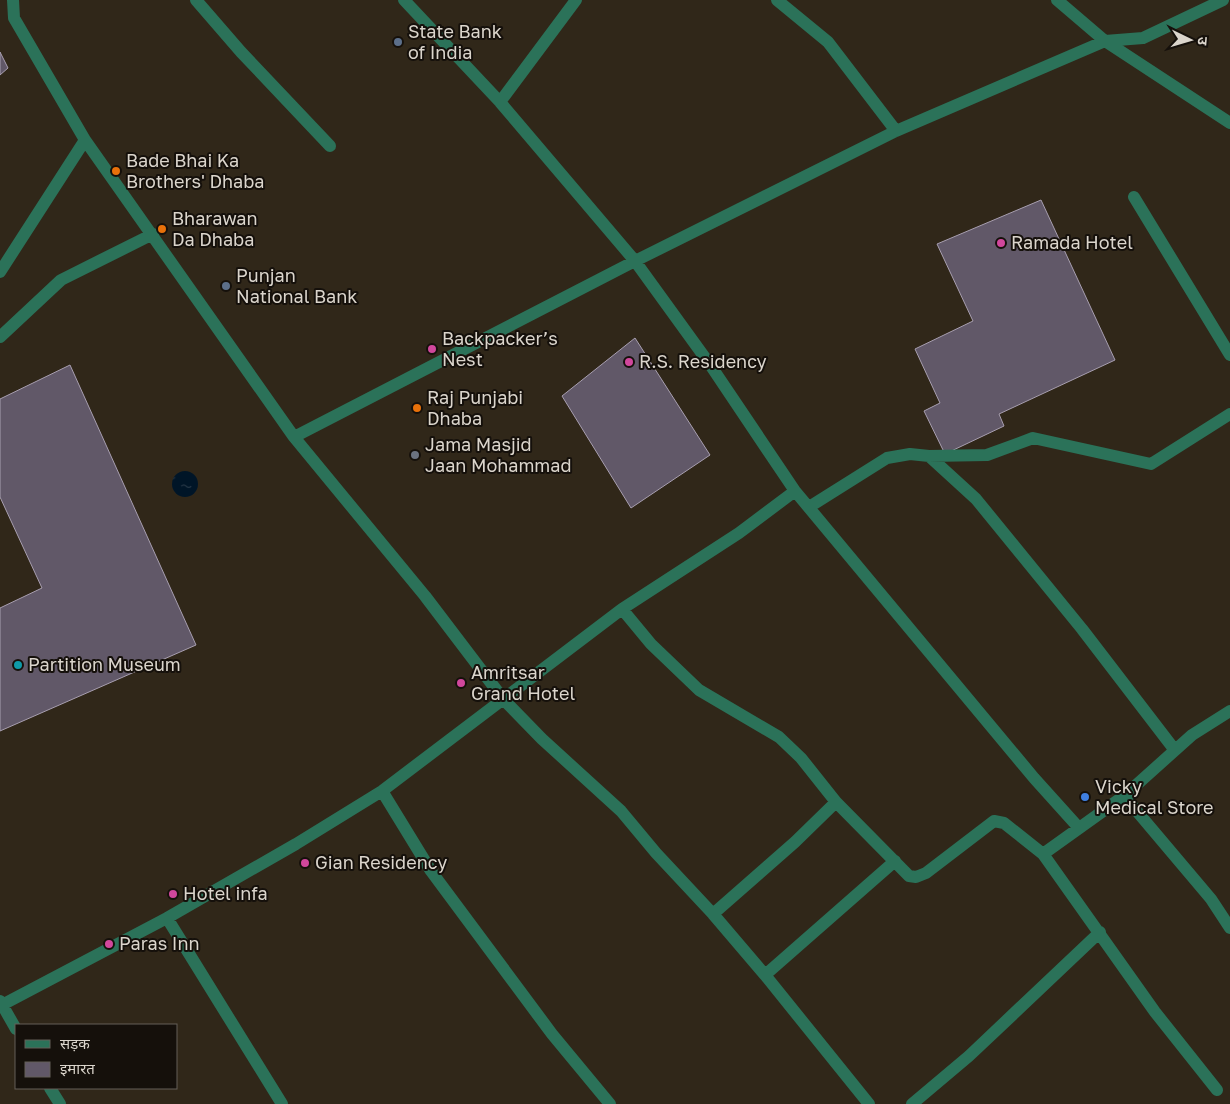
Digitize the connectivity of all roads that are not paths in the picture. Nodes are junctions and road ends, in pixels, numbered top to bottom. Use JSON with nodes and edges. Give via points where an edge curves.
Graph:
{"nodes":[{"id":1,"x":196,"y":0,"type":"edge"},
{"id":2,"x":404,"y":0,"type":"edge"},
{"id":3,"x":576,"y":0,"type":"edge"},
{"id":4,"x":777,"y":0,"type":"edge"},
{"id":5,"x":1057,"y":0,"type":"edge"},
{"id":6,"x":1224,"y":0,"type":"edge"},
{"id":7,"x":11,"y":1,"type":"edge"},
{"id":8,"x":1105,"y":41,"type":"junction"},
{"id":9,"x":500,"y":102,"type":"junction"},
{"id":10,"x":1230,"y":123,"type":"edge"},
{"id":11,"x":896,"y":131,"type":"junction"},
{"id":12,"x":85,"y":140,"type":"junction"},
{"id":13,"x":330,"y":146,"type":"dead end"},
{"id":14,"x":1134,"y":197,"type":"dead end"},
{"id":15,"x":152,"y":234,"type":"junction"},
{"id":16,"x":635,"y":261,"type":"junction"},
{"id":17,"x":0,"y":272,"type":"edge"},
{"id":18,"x":0,"y":337,"type":"edge"},
{"id":19,"x":1230,"y":355,"type":"edge"},
{"id":20,"x":1230,"y":414,"type":"edge"},
{"id":21,"x":294,"y":437,"type":"junction"},
{"id":22,"x":929,"y":456,"type":"junction"},
{"id":23,"x":795,"y":491,"type":"junction"},
{"id":24,"x":809,"y":508,"type":"junction"},
{"id":25,"x":622,"y":609,"type":"junction"},
{"id":26,"x":504,"y":700,"type":"junction"},
{"id":27,"x":1230,"y":711,"type":"edge"},
{"id":28,"x":1174,"y":749,"type":"junction"},
{"id":29,"x":382,"y":791,"type":"junction"},
{"id":30,"x":1124,"y":796,"type":"junction"},
{"id":31,"x":836,"y":802,"type":"junction"},
{"id":32,"x":1079,"y":828,"type":"junction"},
{"id":33,"x":1043,"y":854,"type":"junction"},
{"id":34,"x":895,"y":861,"type":"junction"},
{"id":35,"x":713,"y":914,"type":"junction"},
{"id":36,"x":167,"y":918,"type":"junction"},
{"id":37,"x":1230,"y":928,"type":"edge"},
{"id":38,"x":1100,"y":932,"type":"junction"},
{"id":39,"x":765,"y":975,"type":"junction"},
{"id":40,"x":1,"y":1004,"type":"edge"},
{"id":41,"x":15,"y":1027,"type":"edge"},
{"id":42,"x":51,"y":1089,"type":"edge"},
{"id":43,"x":1217,"y":1090,"type":"dead end"},
{"id":44,"x":60,"y":1104,"type":"edge"},
{"id":45,"x":282,"y":1104,"type":"edge"},
{"id":46,"x":610,"y":1104,"type":"edge"},
{"id":47,"x":869,"y":1104,"type":"edge"},
{"id":48,"x":912,"y":1104,"type":"edge"}],
"edges":[{"from":1,"to":13,"type":"street"},
{"from":2,"to":9,"type":"street"},
{"from":3,"to":9,"type":"street"},
{"from":4,"to":11,"type":"street","via":[[828,42]]},
{"from":5,"to":8,"type":"street"},
{"from":6,"to":8,"type":"street","via":[[1143,38]]},
{"from":7,"to":12,"type":"street","via":[[14,18]]},
{"from":8,"to":10,"type":"street"},
{"from":8,"to":11,"type":"street"},
{"from":9,"to":16,"type":"street"},
{"from":11,"to":16,"type":"street"},
{"from":12,"to":15,"type":"street"},
{"from":12,"to":17,"type":"street"},
{"from":14,"to":19,"type":"street"},
{"from":15,"to":18,"type":"street","via":[[61,280]]},
{"from":15,"to":21,"type":"street"},
{"from":16,"to":21,"type":"street"},
{"from":16,"to":23,"type":"street"},
{"from":20,"to":22,"type":"street","via":[[1151,464],[1033,438],[987,455]]},
{"from":21,"to":26,"type":"street","via":[[425,596]]},
{"from":22,"to":24,"type":"street","via":[[910,454],[888,458]]},
{"from":22,"to":28,"type":"street","via":[[976,499]]},
{"from":23,"to":24,"type":"street"},
{"from":23,"to":25,"type":"street","via":[[739,533]]},
{"from":24,"to":32,"type":"street"},
{"from":25,"to":26,"type":"street"},
{"from":25,"to":31,"type":"street","via":[[651,644],[699,690],[779,737],[801,758]]},
{"from":26,"to":29,"type":"street"},
{"from":26,"to":35,"type":"street","via":[[622,811],[656,854]]},
{"from":27,"to":28,"type":"street"},
{"from":28,"to":30,"type":"street"},
{"from":29,"to":36,"type":"street"},
{"from":29,"to":46,"type":"street","via":[[431,871],[552,1034]]},
{"from":30,"to":32,"type":"street"},
{"from":30,"to":37,"type":"street","via":[[1211,899]]},
{"from":31,"to":34,"type":"street"},
{"from":31,"to":35,"type":"street"},
{"from":32,"to":33,"type":"street"},
{"from":33,"to":34,"type":"street","via":[[1004,823],[994,821],[921,875],[909,876]]},
{"from":33,"to":38,"type":"street"},
{"from":34,"to":39,"type":"street"},
{"from":35,"to":39,"type":"street"},
{"from":36,"to":40,"type":"street"},
{"from":36,"to":45,"type":"street"},
{"from":38,"to":43,"type":"street","via":[[1154,1012]]},
{"from":38,"to":48,"type":"street","via":[[970,1056]]},
{"from":39,"to":47,"type":"street"},
{"from":40,"to":41,"type":"street"},
{"from":42,"to":44,"type":"street"}]}
